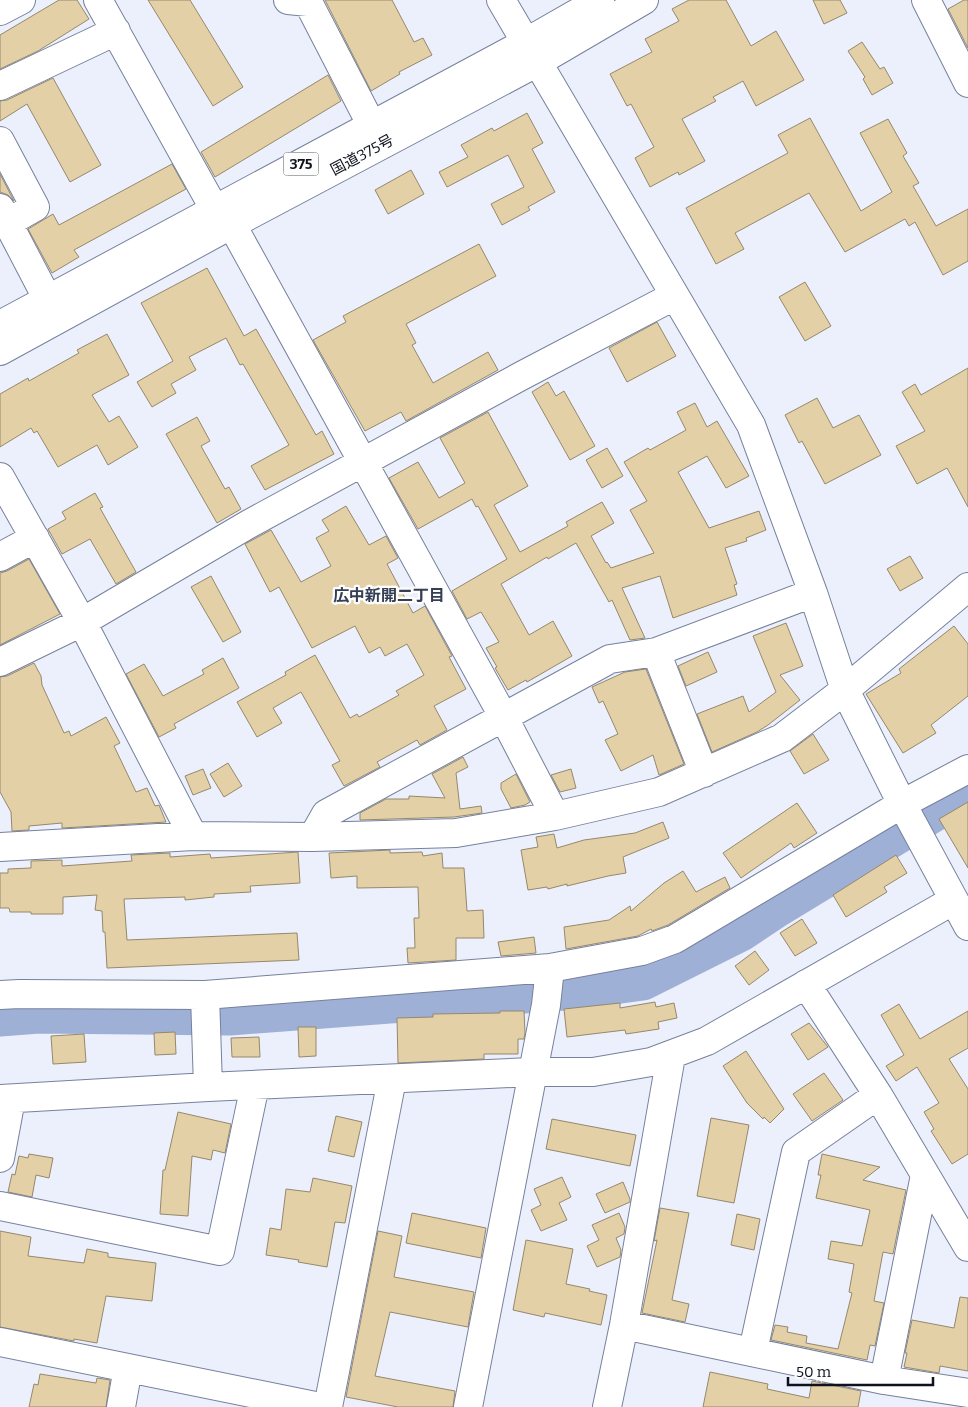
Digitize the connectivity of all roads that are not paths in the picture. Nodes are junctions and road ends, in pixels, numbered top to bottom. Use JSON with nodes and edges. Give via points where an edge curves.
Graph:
{"nodes":[{"id":1,"x":21,"y":0,"type":"edge"},
{"id":2,"x":98,"y":0,"type":"edge"},
{"id":3,"x":288,"y":0,"type":"edge"},
{"id":4,"x":501,"y":0,"type":"edge"},
{"id":5,"x":600,"y":0,"type":"edge"},
{"id":6,"x":644,"y":0,"type":"edge"},
{"id":7,"x":926,"y":0,"type":"edge"},
{"id":8,"x":0,"y":11,"type":"edge"},
{"id":9,"x":116,"y":31,"type":"junction"},
{"id":10,"x":532,"y":52,"type":"junction"},
{"id":11,"x":968,"y":83,"type":"edge"},
{"id":12,"x":0,"y":86,"type":"edge"},
{"id":13,"x":372,"y":126,"type":"junction"},
{"id":14,"x":0,"y":141,"type":"edge"},
{"id":15,"x":4,"y":216,"type":"edge"},
{"id":16,"x":224,"y":221,"type":"junction"},
{"id":17,"x":674,"y":296,"type":"junction"},
{"id":18,"x":48,"y":300,"type":"junction"},
{"id":19,"x":0,"y":325,"type":"edge"},
{"id":20,"x":0,"y":351,"type":"edge"},
{"id":21,"x":363,"y":462,"type":"junction"},
{"id":22,"x":0,"y":477,"type":"edge"},
{"id":23,"x":35,"y":538,"type":"junction"},
{"id":24,"x":0,"y":557,"type":"edge"},
{"id":25,"x":968,"y":587,"type":"edge"},
{"id":26,"x":813,"y":593,"type":"junction"},
{"id":27,"x":82,"y":622,"type":"junction"},
{"id":28,"x":656,"y":652,"type":"junction"},
{"id":29,"x":0,"y":662,"type":"edge"},
{"id":30,"x":846,"y":690,"type":"junction"},
{"id":31,"x":503,"y":716,"type":"junction"},
{"id":32,"x":968,"y":768,"type":"edge"},
{"id":33,"x":704,"y":773,"type":"junction"},
{"id":34,"x":555,"y":816,"type":"junction"},
{"id":35,"x":910,"y":819,"type":"junction"},
{"id":36,"x":193,"y":836,"type":"junction"},
{"id":37,"x":313,"y":837,"type":"junction"},
{"id":38,"x":0,"y":847,"type":"edge"},
{"id":39,"x":962,"y":910,"type":"edge"},
{"id":40,"x":806,"y":984,"type":"junction"},
{"id":41,"x":548,"y":986,"type":"junction"},
{"id":42,"x":0,"y":995,"type":"edge"},
{"id":43,"x":205,"y":1013,"type":"junction"},
{"id":44,"x":671,"y":1056,"type":"junction"},
{"id":45,"x":532,"y":1072,"type":"junction"},
{"id":46,"x":392,"y":1079,"type":"junction"},
{"id":47,"x":255,"y":1085,"type":"junction"},
{"id":48,"x":208,"y":1087,"type":"junction"},
{"id":49,"x":878,"y":1094,"type":"junction"},
{"id":50,"x":5,"y":1099,"type":"edge"},
{"id":51,"x":0,"y":1158,"type":"edge"},
{"id":52,"x":926,"y":1175,"type":"junction"},
{"id":53,"x":0,"y":1206,"type":"edge"},
{"id":54,"x":968,"y":1247,"type":"edge"},
{"id":55,"x":624,"y":1325,"type":"junction"},
{"id":56,"x":0,"y":1342,"type":"edge"},
{"id":57,"x":753,"y":1352,"type":"junction"},
{"id":58,"x":128,"y":1368,"type":"junction"},
{"id":59,"x":884,"y":1380,"type":"junction"},
{"id":60,"x":968,"y":1393,"type":"edge"},
{"id":61,"x":121,"y":1407,"type":"edge"},
{"id":62,"x":320,"y":1407,"type":"edge"},
{"id":63,"x":328,"y":1407,"type":"edge"},
{"id":64,"x":468,"y":1407,"type":"edge"},
{"id":65,"x":607,"y":1407,"type":"edge"}],
"edges":[{"from":1,"to":8,"type":"main road"},
{"from":2,"to":9,"type":"main road"},
{"from":3,"to":13,"type":"main road","via":[[308,2]]},
{"from":4,"to":10,"type":"main road"},
{"from":5,"to":10,"type":"main road","name":"国道375号","number":"375"},
{"from":6,"to":10,"type":"main road","name":"国道375号","number":"375"},
{"from":7,"to":11,"type":"main road"},
{"from":9,"to":12,"type":"main road"},
{"from":9,"to":16,"type":"main road"},
{"from":10,"to":13,"type":"main road","name":"国道375号","number":"375"},
{"from":10,"to":16,"type":"main road","name":"国道375号","number":"375"},
{"from":10,"to":17,"type":"main road"},
{"from":13,"to":16,"type":"main road","name":"国道375号","number":"375"},
{"from":14,"to":15,"type":"main road","via":[[35,207]]},
{"from":15,"to":18,"type":"main road"},
{"from":16,"to":18,"type":"main road","name":"国道375号","number":"375"},
{"from":16,"to":20,"type":"main road","name":"国道375号","number":"375"},
{"from":16,"to":21,"type":"main road"},
{"from":17,"to":21,"type":"main road"},
{"from":17,"to":26,"type":"main road","via":[[751,425]]},
{"from":18,"to":19,"type":"main road","name":"国道375号","number":"375"},
{"from":21,"to":27,"type":"main road","via":[[249,524]]},
{"from":21,"to":31,"type":"main road"},
{"from":22,"to":23,"type":"main road"},
{"from":23,"to":24,"type":"main road"},
{"from":23,"to":27,"type":"main road"},
{"from":25,"to":30,"type":"main road"},
{"from":26,"to":28,"type":"main road"},
{"from":26,"to":30,"type":"main road"},
{"from":27,"to":29,"type":"main road"},
{"from":27,"to":36,"type":"main road"},
{"from":28,"to":31,"type":"main road","via":[[610,659]]},
{"from":28,"to":33,"type":"main road"},
{"from":30,"to":33,"type":"main road","via":[[782,738]]},
{"from":30,"to":35,"type":"main road"},
{"from":31,"to":34,"type":"main road"},
{"from":31,"to":37,"type":"main road","via":[[326,814]]},
{"from":32,"to":35,"type":"main road"},
{"from":33,"to":34,"type":"main road","via":[[659,792]]},
{"from":34,"to":37,"type":"main road","via":[[456,832]]},
{"from":35,"to":39,"type":"main road"},
{"from":35,"to":41,"type":"main road","via":[[675,939]]},
{"from":36,"to":37,"type":"main road"},
{"from":36,"to":38,"type":"main road"},
{"from":39,"to":40,"type":"main road"},
{"from":40,"to":44,"type":"main road","via":[[707,1041]]},
{"from":40,"to":49,"type":"main road"},
{"from":41,"to":43,"type":"main road"},
{"from":41,"to":45,"type":"main road"},
{"from":42,"to":43,"type":"main road","via":[[19,994]]},
{"from":43,"to":48,"type":"main road"},
{"from":44,"to":45,"type":"main road","via":[[594,1072]]},
{"from":44,"to":55,"type":"main road"},
{"from":45,"to":46,"type":"main road"},
{"from":45,"to":64,"type":"main road"},
{"from":46,"to":47,"type":"main road"},
{"from":46,"to":63,"type":"main road"},
{"from":47,"to":48,"type":"main road"},
{"from":47,"to":53,"type":"main road","via":[[220,1250]]},
{"from":48,"to":50,"type":"main road"},
{"from":49,"to":52,"type":"main road"},
{"from":49,"to":57,"type":"main road","via":[[796,1152]]},
{"from":50,"to":51,"type":"main road"},
{"from":52,"to":54,"type":"main road"},
{"from":52,"to":59,"type":"main road"},
{"from":55,"to":57,"type":"main road"},
{"from":55,"to":65,"type":"main road"},
{"from":56,"to":58,"type":"main road"},
{"from":57,"to":59,"type":"main road"},
{"from":58,"to":61,"type":"main road"},
{"from":58,"to":62,"type":"main road"},
{"from":59,"to":60,"type":"main road"}]}
